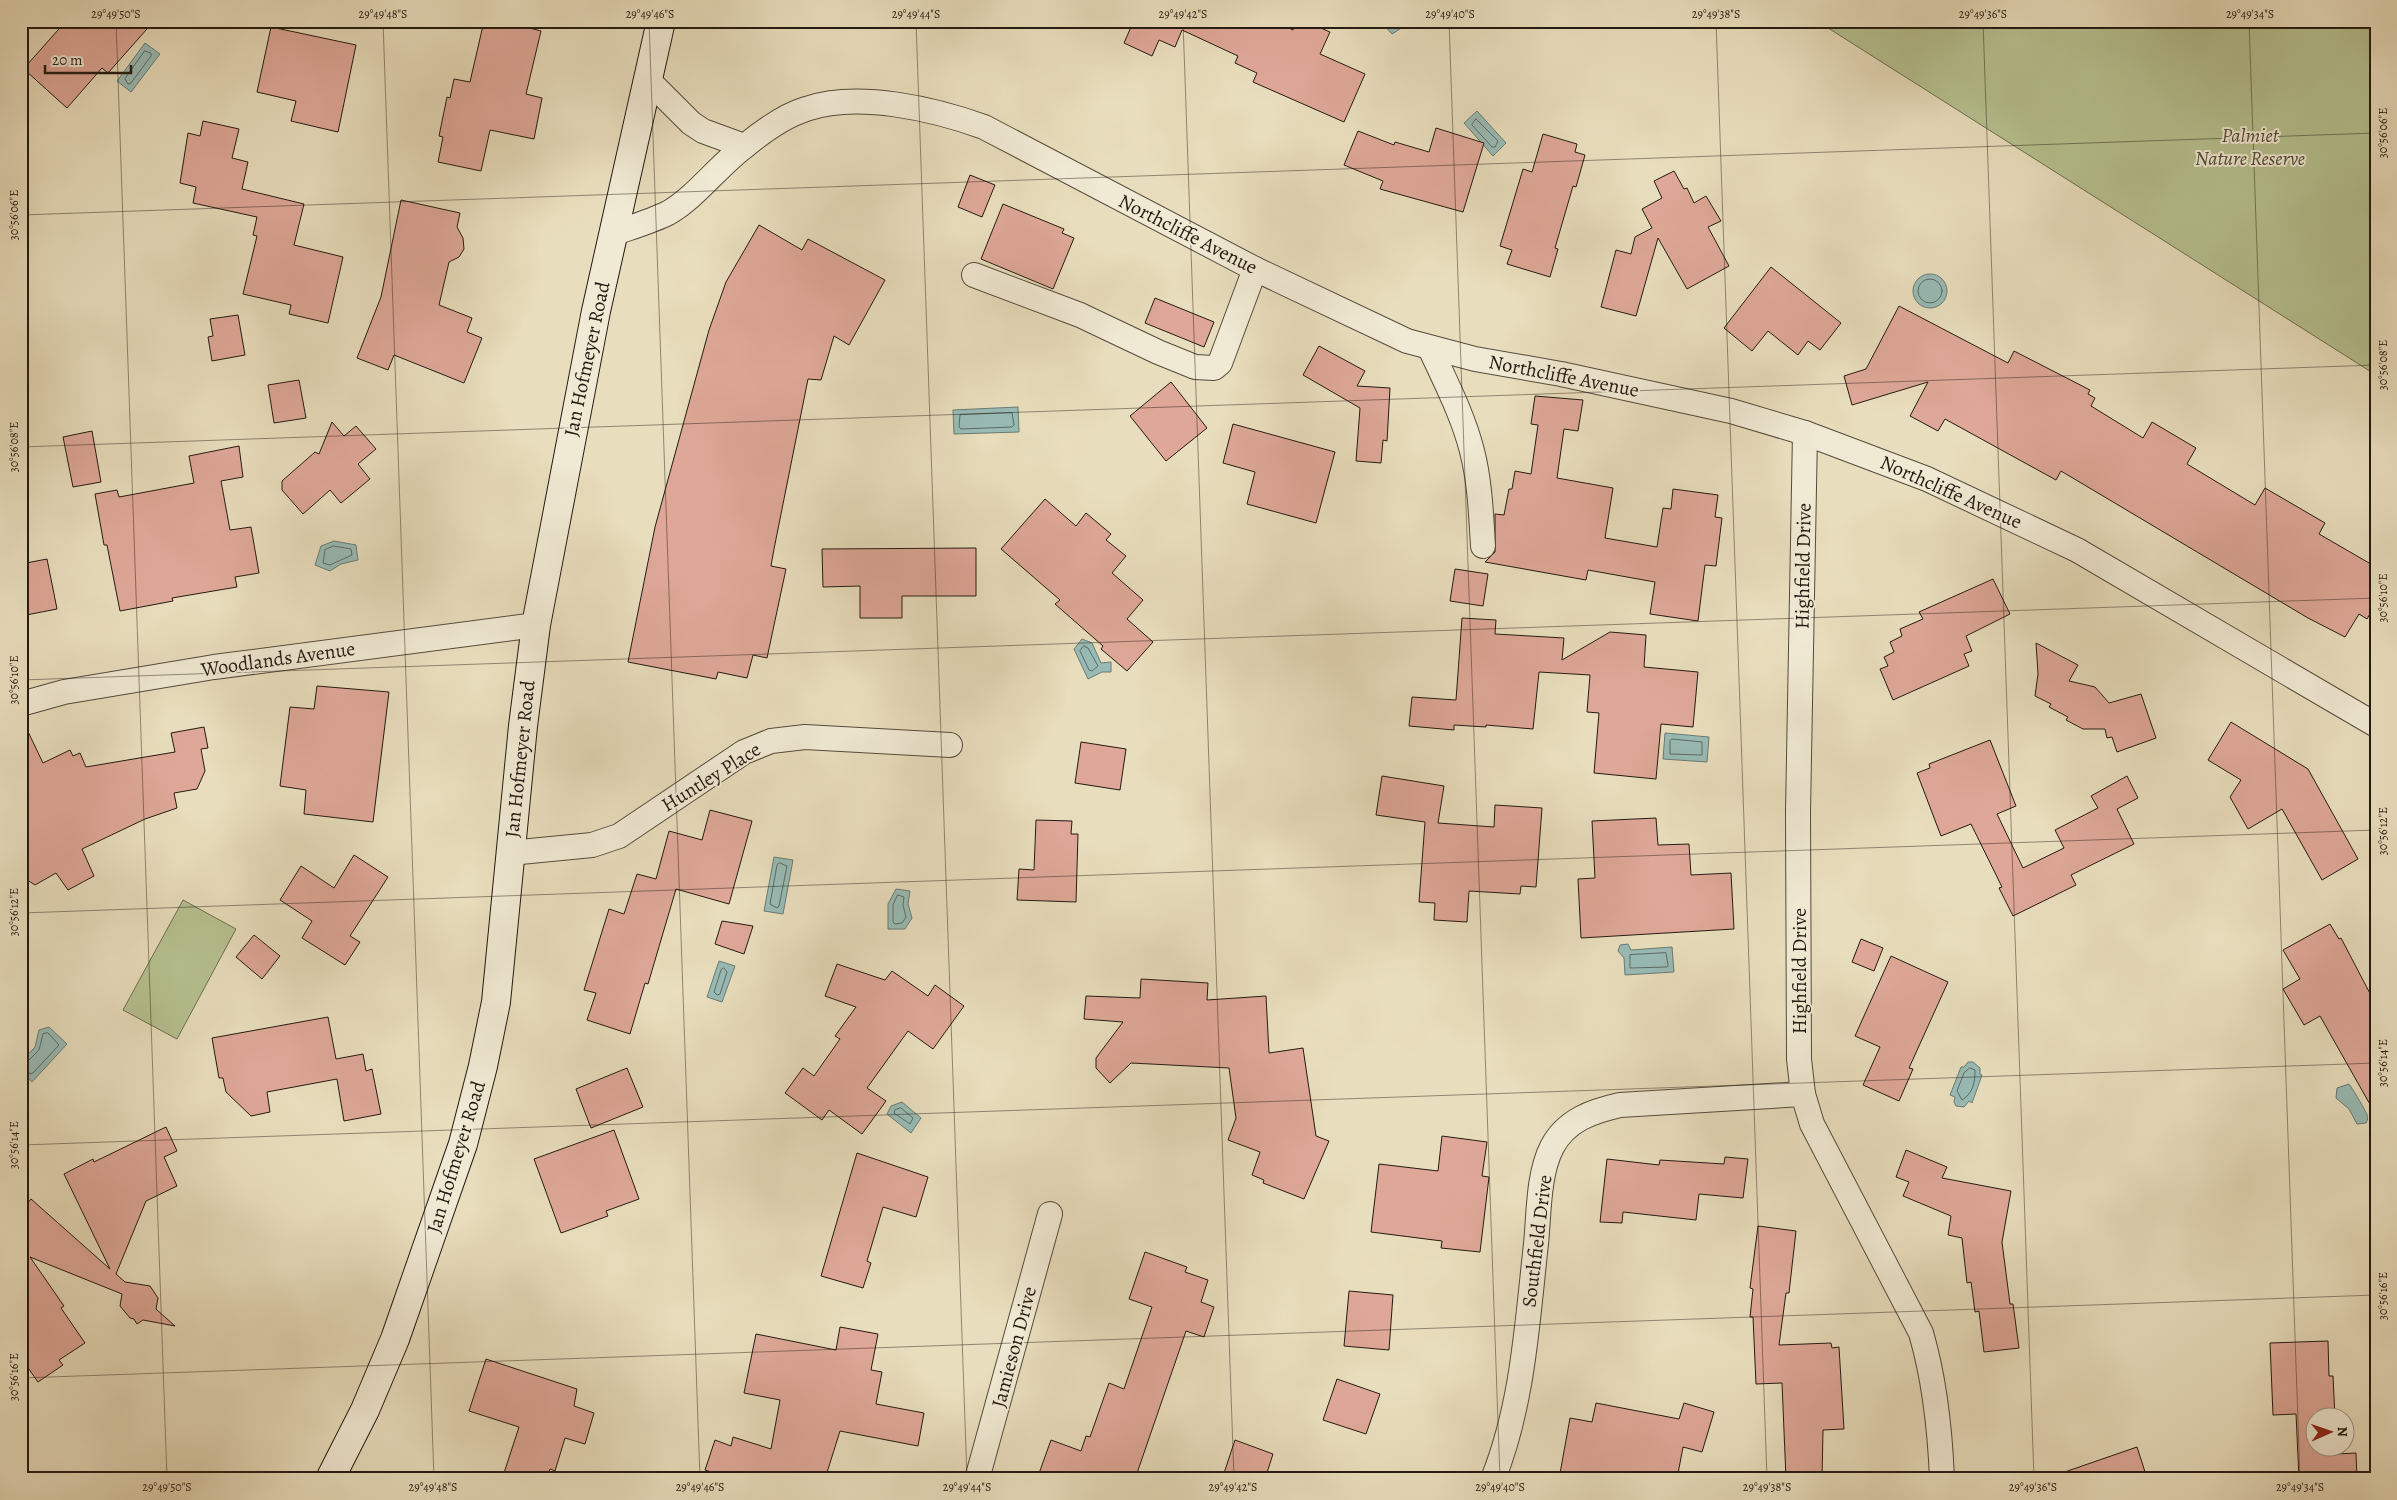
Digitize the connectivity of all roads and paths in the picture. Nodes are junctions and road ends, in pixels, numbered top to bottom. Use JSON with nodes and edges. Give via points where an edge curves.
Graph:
{"nodes":[{"id":1,"x":661,"y":21,"type":"edge"},
{"id":2,"x":648,"y":80,"type":"junction"},
{"id":3,"x":744,"y":146,"type":"junction"},
{"id":4,"x":615,"y":233,"type":"junction"},
{"id":5,"x":1255,"y":269,"type":"junction"},
{"id":6,"x":974,"y":275,"type":"dead end"},
{"id":7,"x":1430,"y":348,"type":"junction"},
{"id":8,"x":1805,"y":433,"type":"junction"},
{"id":9,"x":1483,"y":546,"type":"dead end"},
{"id":10,"x":536,"y":625,"type":"junction"},
{"id":11,"x":21,"y":704,"type":"edge"},
{"id":12,"x":2376,"y":725,"type":"edge"},
{"id":13,"x":950,"y":745,"type":"dead end"},
{"id":14,"x":510,"y":853,"type":"junction"},
{"id":15,"x":1803,"y":1094,"type":"junction"},
{"id":16,"x":1050,"y":1214,"type":"dead end"},
{"id":17,"x":330,"y":1479,"type":"edge"},
{"id":18,"x":977,"y":1479,"type":"edge"},
{"id":19,"x":1493,"y":1479,"type":"edge"},
{"id":20,"x":1942,"y":1479,"type":"edge"}],
"edges":[{"from":1,"to":2,"type":"street","name":"Jan Hofmeyer Road"},
{"from":2,"to":3,"type":"street","via":[[703,131]]},
{"from":2,"to":4,"type":"street","name":"Jan Hofmeyer Road"},
{"from":3,"to":4,"type":"street","name":"Northcliffe Avenue","via":[[668,212]]},
{"from":3,"to":5,"type":"street","name":"Northcliffe Avenue","via":[[790,115],[827,104],[896,104],[955,117],[984,127]]},
{"from":4,"to":10,"type":"street","name":"Jan Hofmeyer Road","via":[[571,438]]},
{"from":5,"to":6,"type":"street","via":[[1220,363],[1214,368],[1195,366],[1165,355],[1080,315]]},
{"from":5,"to":7,"type":"street","name":"Northcliffe Avenue","via":[[1371,326]]},
{"from":7,"to":8,"type":"street","name":"Northcliffe Avenue","via":[[1683,400]]},
{"from":7,"to":9,"type":"street","via":[[1472,450],[1480,496]]},
{"from":8,"to":12,"type":"street","name":"Northcliffe Avenue","via":[[1927,479],[2077,550]]},
{"from":8,"to":15,"type":"street","name":"Highfield Drive","via":[[1798,812]]},
{"from":10,"to":11,"type":"street","name":"Woodlands Avenue","via":[[214,667],[64,692]]},
{"from":10,"to":14,"type":"street","name":"Jan Hofmeyer Road"},
{"from":13,"to":14,"type":"street","name":"Huntley Place","via":[[805,737],[771,741],[744,752],[619,836],[592,845]]},
{"from":14,"to":17,"type":"street","name":"Jan Hofmeyer Road","via":[[496,1002],[463,1144],[395,1339],[365,1410]]},
{"from":15,"to":19,"type":"street","name":"Southfield Drive","via":[[1620,1105],[1595,1110],[1563,1130],[1552,1148],[1541,1185],[1516,1407]]},
{"from":15,"to":20,"type":"street","name":"Highfield Drive","via":[[1812,1124],[1921,1333],[1930,1363],[1940,1434]]},
{"from":16,"to":18,"type":"street","name":"Jamieson Drive"}]}
